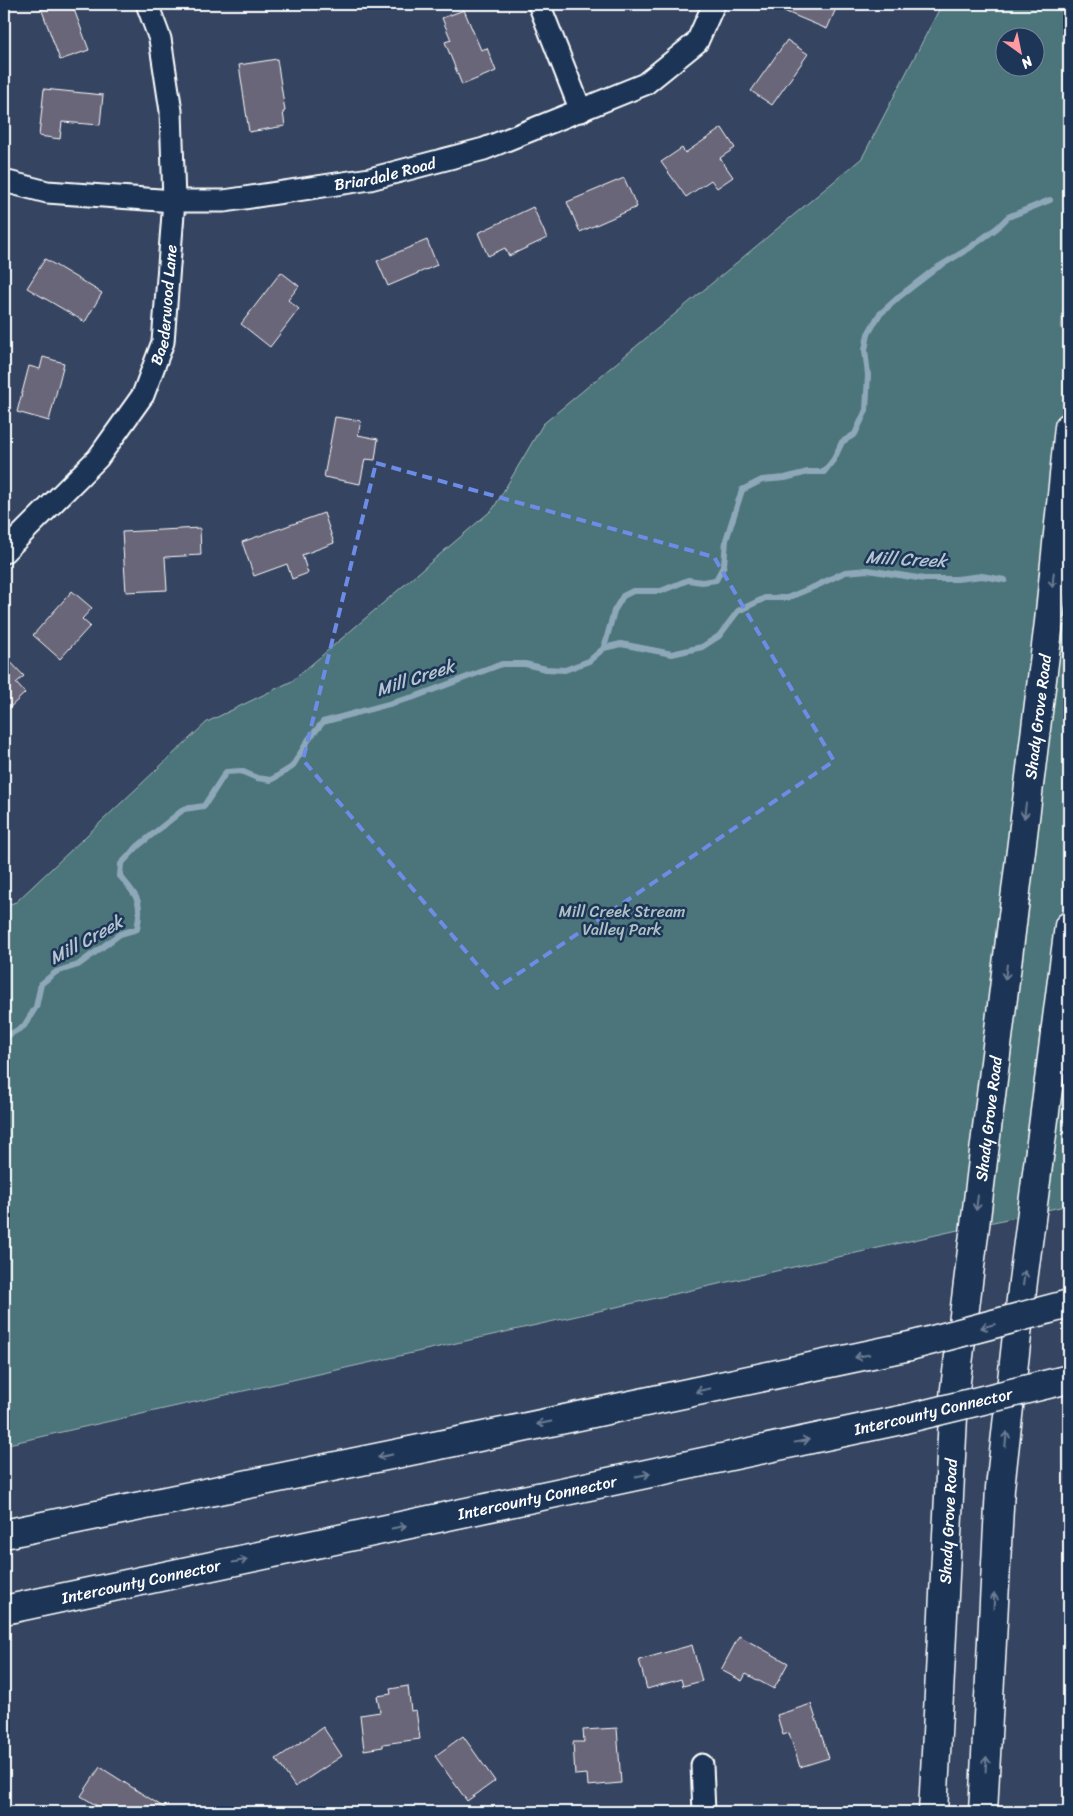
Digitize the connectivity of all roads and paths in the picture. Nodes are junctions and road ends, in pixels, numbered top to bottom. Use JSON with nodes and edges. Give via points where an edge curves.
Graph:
{"nodes":[{"id":1,"x":147,"y":4,"type":"edge"},
{"id":2,"x":539,"y":4,"type":"edge"},
{"id":3,"x":714,"y":4,"type":"edge"},
{"id":4,"x":581,"y":111,"type":"junction"},
{"id":5,"x":4,"y":181,"type":"edge"},
{"id":6,"x":174,"y":201,"type":"junction"},
{"id":7,"x":1069,"y":427,"type":"edge"},
{"id":8,"x":4,"y":552,"type":"edge"},
{"id":9,"x":1069,"y":926,"type":"edge"},
{"id":10,"x":1069,"y":1304,"type":"edge"},
{"id":11,"x":1069,"y":1379,"type":"edge"},
{"id":12,"x":4,"y":1534,"type":"edge"},
{"id":13,"x":4,"y":1610,"type":"edge"},
{"id":14,"x":702,"y":1764,"type":"dead end"},
{"id":15,"x":704,"y":1812,"type":"edge"},
{"id":16,"x":933,"y":1812,"type":"edge"},
{"id":17,"x":983,"y":1812,"type":"edge"}],
"edges":[{"from":1,"to":6,"type":"street","name":"Baederwood Lane","via":[[160,39],[171,112]]},
{"from":2,"to":4,"type":"street"},
{"from":3,"to":4,"type":"street","name":"Briardale Road","via":[[697,42],[645,84]]},
{"from":4,"to":6,"type":"street","name":"Briardale Road","via":[[484,149],[370,179],[224,201]]},
{"from":5,"to":6,"type":"street","name":"Briardale Road","via":[[48,192]]},
{"from":6,"to":8,"type":"street","name":"Baederwood Lane","via":[[163,342],[143,395],[98,458]]},
{"from":7,"to":16,"type":"main road","name":"Shady Grove Road","one_way":true,"via":[[1048,632],[954,1397]]},
{"from":17,"to":9,"type":"main road","one_way":true,"via":[[1000,1488]]},
{"from":10,"to":12,"type":"main road","one_way":true,"bridge":true,"via":[[910,1346]]},
{"from":13,"to":11,"type":"main road","name":"Intercounty Connector","one_way":true,"bridge":true,"via":[[901,1420]]},
{"from":14,"to":15,"type":"street"}]}
